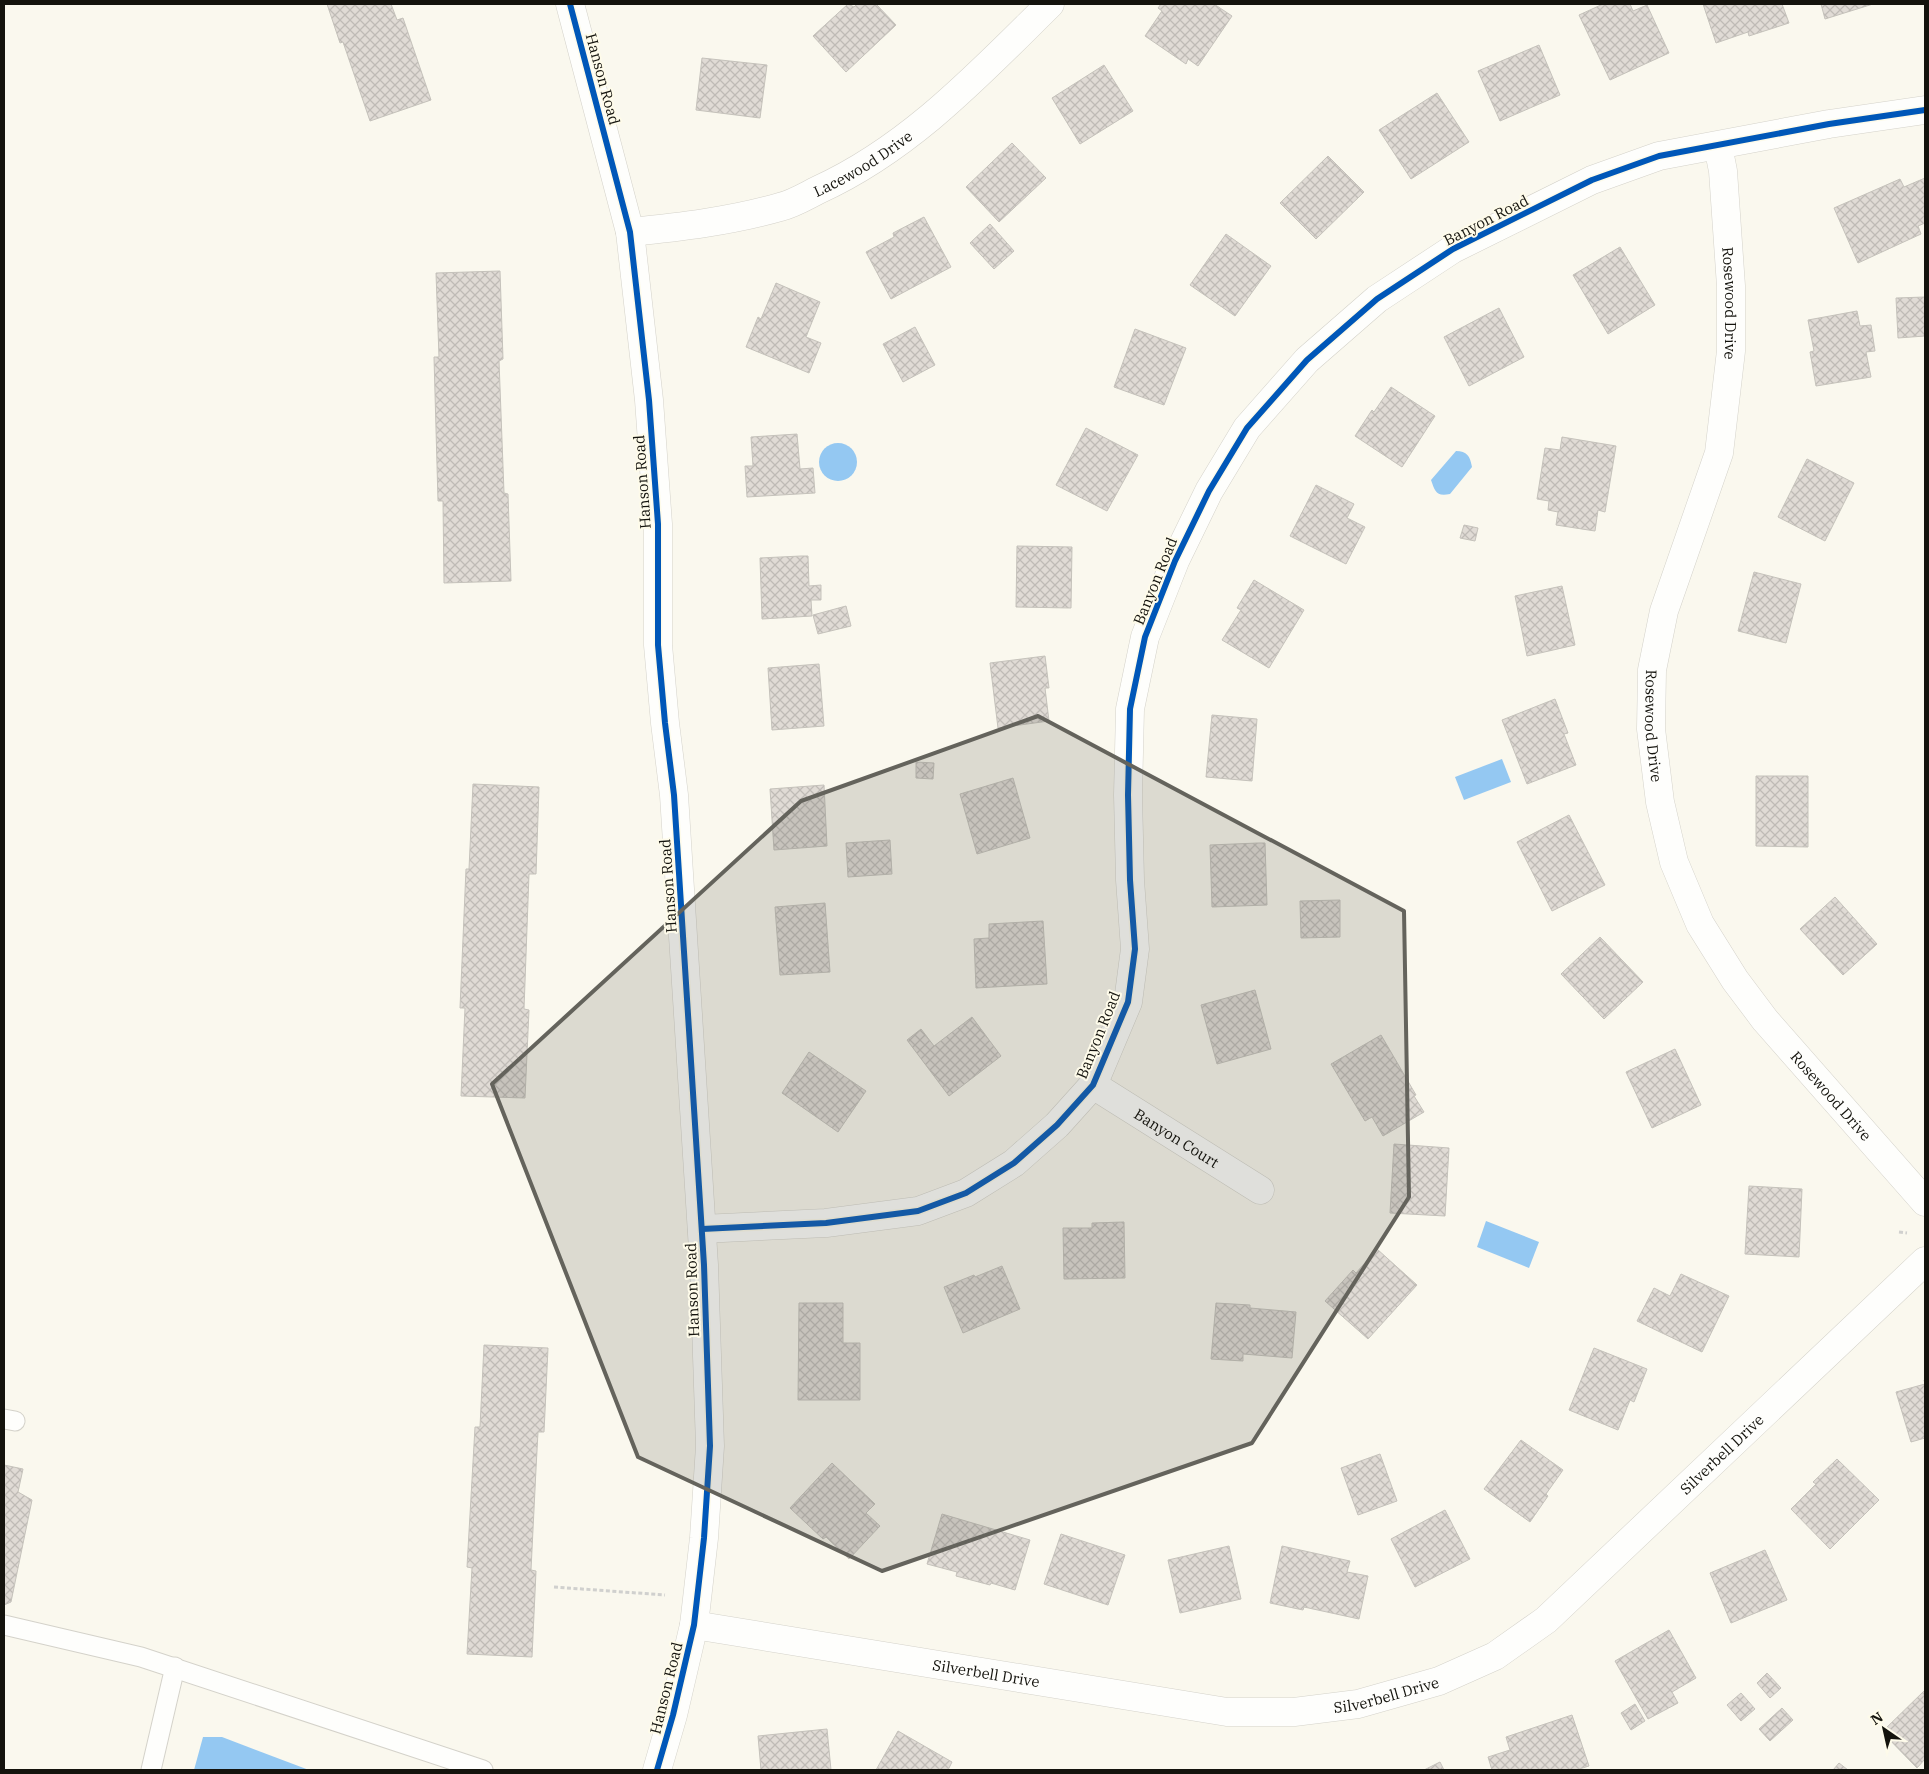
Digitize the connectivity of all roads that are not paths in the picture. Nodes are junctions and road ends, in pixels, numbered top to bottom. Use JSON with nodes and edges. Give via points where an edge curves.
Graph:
{"nodes":[{"id":1,"x":570,"y":4,"type":"edge"},
{"id":2,"x":1050,"y":4,"type":"edge"},
{"id":3,"x":1925,"y":110,"type":"edge"},
{"id":4,"x":1718,"y":146,"type":"junction"},
{"id":5,"x":630,"y":232,"type":"junction"},
{"id":6,"x":1093,"y":1085,"type":"junction"},
{"id":7,"x":1260,"y":1190,"type":"dead end"},
{"id":8,"x":1925,"y":1202,"type":"edge"},
{"id":9,"x":702,"y":1229,"type":"junction"},
{"id":10,"x":1925,"y":1261,"type":"edge"},
{"id":11,"x":4,"y":1625,"type":"edge"},
{"id":12,"x":694,"y":1625,"type":"junction"},
{"id":13,"x":175,"y":1667,"type":"junction"},
{"id":14,"x":151,"y":1770,"type":"edge"},
{"id":15,"x":483,"y":1770,"type":"edge"},
{"id":16,"x":657,"y":1770,"type":"edge"}],
"edges":[{"from":1,"to":5,"type":"street","name":"Hanson Road"},
{"from":2,"to":5,"type":"street","name":"Lacewood Drive","via":[[971,82],[904,140],[844,179],[782,207],[699,225]]},
{"from":3,"to":4,"type":"street","name":"Banyon Road","via":[[1829,124]]},
{"from":4,"to":6,"type":"street","name":"Banyon Road","via":[[1660,156],[1592,180],[1453,249],[1377,299],[1307,360],[1247,428],[1209,491],[1183,543],[1146,637],[1130,709],[1128,795],[1135,949],[1128,1002]]},
{"from":4,"to":8,"type":"street","name":"Rosewood Drive","via":[[1731,286],[1731,351],[1718,453],[1664,611],[1652,670],[1651,729],[1660,802],[1674,862],[1700,924],[1735,980],[1765,1020]]},
{"from":5,"to":9,"type":"street","name":"Hanson Road","via":[[649,400],[658,524],[658,644],[674,795]]},
{"from":6,"to":7,"type":"street","name":"Banyon Court"},
{"from":6,"to":9,"type":"street","name":"Banyon Road","via":[[1057,1126],[1014,1163],[966,1193],[918,1211],[826,1223]]},
{"from":9,"to":12,"type":"street","name":"Hanson Road","via":[[710,1446]]},
{"from":10,"to":12,"type":"street","name":"Silverbell Drive","via":[[1546,1620],[1495,1656],[1440,1681],[1358,1704],[1294,1712],[1227,1712]]},
{"from":11,"to":13,"type":"lane"},
{"from":12,"to":16,"type":"street","name":"Hanson Road"},
{"from":13,"to":14,"type":"lane"},
{"from":13,"to":15,"type":"lane"}]}
